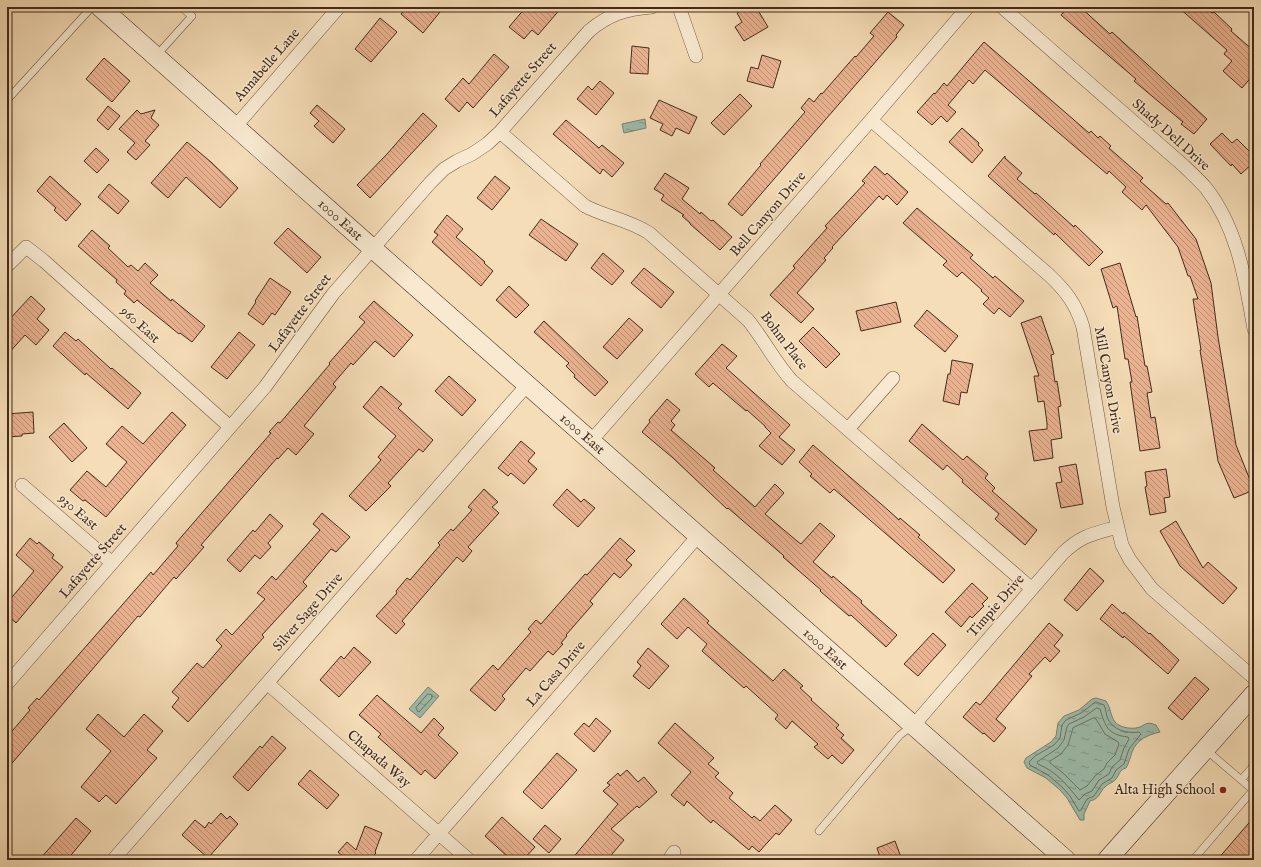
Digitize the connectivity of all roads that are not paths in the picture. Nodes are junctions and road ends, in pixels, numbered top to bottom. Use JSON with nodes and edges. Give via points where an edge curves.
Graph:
{"nodes":[{"id":1,"x":92,"y":7,"type":"edge"},
{"id":2,"x":100,"y":7,"type":"edge"},
{"id":3,"x":181,"y":7,"type":"edge"},
{"id":4,"x":339,"y":7,"type":"edge"},
{"id":5,"x":652,"y":7,"type":"edge"},
{"id":6,"x":679,"y":7,"type":"edge"},
{"id":7,"x":968,"y":7,"type":"edge"},
{"id":8,"x":1002,"y":7,"type":"edge"},
{"id":9,"x":616,"y":10,"type":"edge"},
{"id":10,"x":156,"y":56,"type":"junction"},
{"id":11,"x":696,"y":56,"type":"dead end"},
{"id":12,"x":7,"y":100,"type":"edge"},
{"id":13,"x":871,"y":120,"type":"junction"},
{"id":14,"x":235,"y":127,"type":"junction"},
{"id":15,"x":500,"y":132,"type":"junction"},
{"id":16,"x":372,"y":248,"type":"junction"},
{"id":17,"x":7,"y":266,"type":"edge"},
{"id":18,"x":719,"y":294,"type":"junction"},
{"id":19,"x":1254,"y":329,"type":"edge"},
{"id":20,"x":893,"y":378,"type":"dead end"},
{"id":21,"x":527,"y":385,"type":"junction"},
{"id":22,"x":230,"y":427,"type":"junction"},
{"id":23,"x":848,"y":429,"type":"junction"},
{"id":24,"x":591,"y":442,"type":"junction"},
{"id":25,"x":22,"y":485,"type":"dead end"},
{"id":26,"x":1117,"y":527,"type":"junction"},
{"id":27,"x":698,"y":536,"type":"junction"},
{"id":28,"x":112,"y":563,"type":"junction"},
{"id":29,"x":1032,"y":589,"type":"junction"},
{"id":30,"x":1254,"y":678,"type":"edge"},
{"id":31,"x":267,"y":683,"type":"junction"},
{"id":32,"x":7,"y":684,"type":"edge"},
{"id":33,"x":1254,"y":694,"type":"edge"},
{"id":34,"x":913,"y":726,"type":"junction"},
{"id":35,"x":1205,"y":749,"type":"junction"},
{"id":36,"x":1254,"y":765,"type":"edge"},
{"id":37,"x":1241,"y":780,"type":"junction"},
{"id":38,"x":819,"y":831,"type":"dead end"},
{"id":39,"x":439,"y":833,"type":"junction"},
{"id":40,"x":113,"y":860,"type":"edge"},
{"id":41,"x":416,"y":860,"type":"edge"},
{"id":42,"x":469,"y":860,"type":"edge"},
{"id":43,"x":1066,"y":860,"type":"edge"},
{"id":44,"x":1107,"y":860,"type":"edge"},
{"id":45,"x":1193,"y":860,"type":"edge"}],
"edges":[{"from":1,"to":12,"type":"lane"},
{"from":2,"to":10,"type":"street","name":"1000 East"},
{"from":3,"to":10,"type":"lane","via":[[192,16]]},
{"from":4,"to":14,"type":"street","name":"Annabelle Lane"},
{"from":5,"to":9,"type":"street","name":"Lafayette Street"},
{"from":6,"to":11,"type":"street"},
{"from":7,"to":13,"type":"street","name":"Bell Canyon Drive"},
{"from":8,"to":19,"type":"street","name":"Shady Dell Drive","via":[[1184,166],[1205,188],[1222,213],[1235,240]]},
{"from":9,"to":15,"type":"street","name":"Lafayette Street","via":[[588,31]]},
{"from":10,"to":14,"type":"street","name":"1000 East"},
{"from":13,"to":18,"type":"street","name":"Bell Canyon Drive"},
{"from":13,"to":26,"type":"street","name":"Mill Canyon Drive","via":[[1049,275],[1070,298],[1083,327]]},
{"from":14,"to":16,"type":"street","name":"1000 East"},
{"from":15,"to":16,"type":"street","name":"Lafayette Street","via":[[472,154],[444,169]]},
{"from":15,"to":18,"type":"street","name":"Bohm Place","via":[[585,206],[649,232]]},
{"from":16,"to":21,"type":"street","name":"1000 East"},
{"from":16,"to":22,"type":"street","name":"Lafayette Street"},
{"from":17,"to":22,"type":"street","name":"960 East","via":[[26,248],[50,266]]},
{"from":18,"to":23,"type":"street","name":"Bohm Place","via":[[748,320],[792,381]]},
{"from":18,"to":24,"type":"street","name":"Bell Canyon Drive"},
{"from":20,"to":23,"type":"street"},
{"from":21,"to":24,"type":"street","name":"1000 East"},
{"from":21,"to":31,"type":"street","name":"Silver Sage Drive"},
{"from":22,"to":28,"type":"street","name":"Lafayette Street"},
{"from":23,"to":29,"type":"street","name":"Bohm Place"},
{"from":24,"to":27,"type":"street","name":"1000 East"},
{"from":25,"to":28,"type":"street","name":"930 East"},
{"from":26,"to":29,"type":"street","name":"Timpie Drive","via":[[1085,536],[1073,543]]},
{"from":26,"to":30,"type":"street","name":"Mill Canyon Drive","via":[[1130,560],[1152,589]]},
{"from":27,"to":34,"type":"street","name":"1000 East"},
{"from":27,"to":39,"type":"street","name":"La Casa Drive"},
{"from":28,"to":32,"type":"street","name":"Lafayette Street"},
{"from":29,"to":34,"type":"street","name":"Timpie Drive"},
{"from":31,"to":39,"type":"street","name":"Chapada Way"},
{"from":31,"to":40,"type":"street","name":"Silver Sage Drive"},
{"from":33,"to":35,"type":"street"},
{"from":34,"to":38,"type":"lane","via":[[900,736]]},
{"from":34,"to":43,"type":"street","name":"1000 East"},
{"from":35,"to":37,"type":"lane"},
{"from":35,"to":44,"type":"street"},
{"from":36,"to":37,"type":"lane"},
{"from":37,"to":45,"type":"lane","via":[[1253,790]]},
{"from":39,"to":41,"type":"street","name":"La Casa Drive"},
{"from":39,"to":42,"type":"street","name":"Chapada Way"}]}
